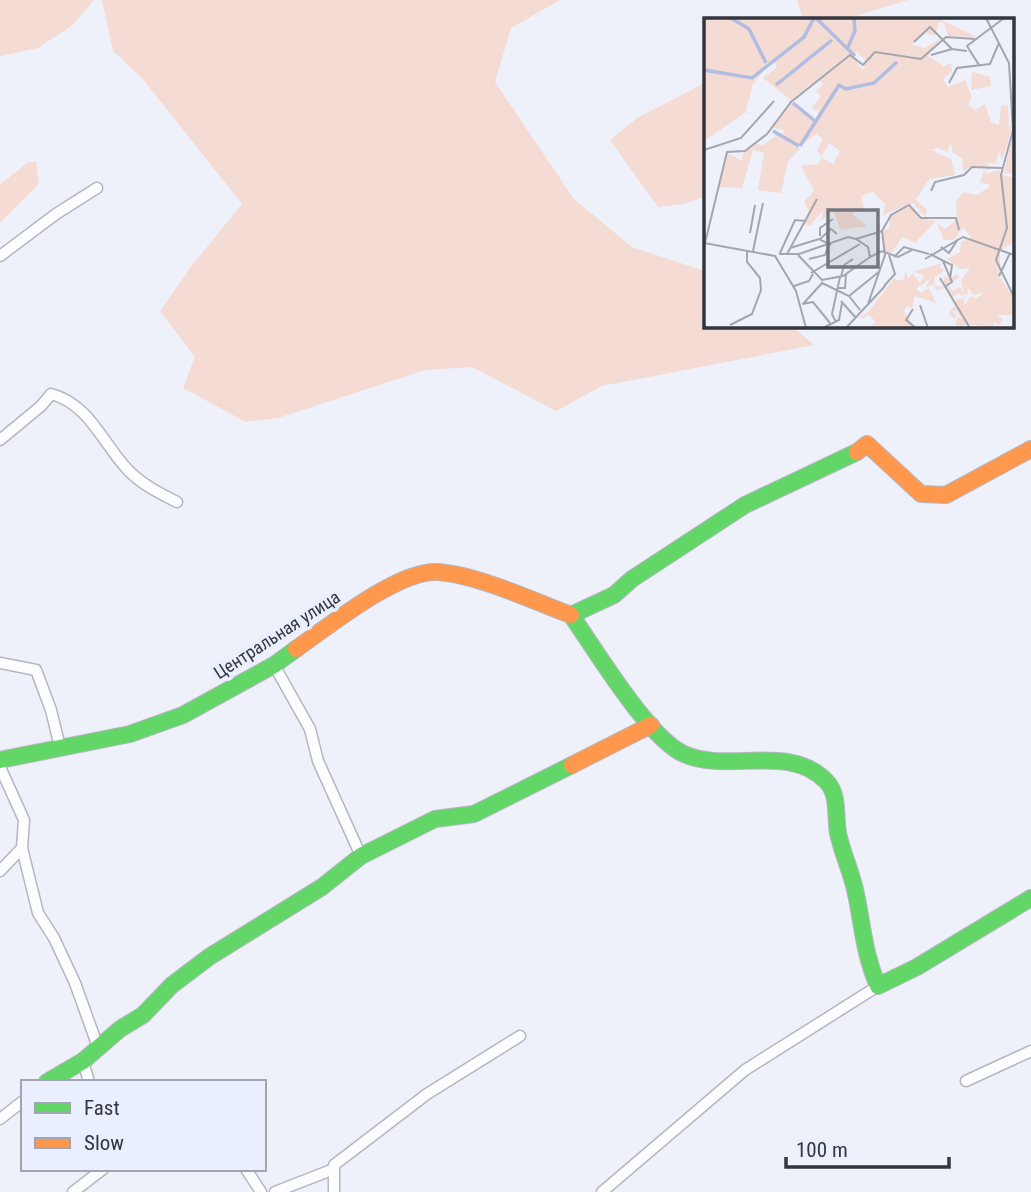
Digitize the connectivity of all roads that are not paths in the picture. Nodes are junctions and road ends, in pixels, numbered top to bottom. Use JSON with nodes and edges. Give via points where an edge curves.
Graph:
{"nodes":[{"id":1,"x":97,"y":188,"type":"dead end"},
{"id":2,"x":0,"y":256,"type":"edge"},
{"id":3,"x":0,"y":440,"type":"edge"},
{"id":4,"x":1031,"y":449,"type":"edge"},
{"id":5,"x":177,"y":502,"type":"dead end"},
{"id":6,"x":570,"y":615,"type":"junction"},
{"id":7,"x":0,"y":663,"type":"edge"},
{"id":8,"x":274,"y":665,"type":"junction"},
{"id":9,"x":651,"y":725,"type":"junction"},
{"id":10,"x":60,"y":747,"type":"junction"},
{"id":11,"x":0,"y":760,"type":"edge"},
{"id":12,"x":0,"y":767,"type":"edge"},
{"id":13,"x":22,"y":848,"type":"junction"},
{"id":14,"x":361,"y":856,"type":"junction"},
{"id":15,"x":0,"y":871,"type":"edge"},
{"id":16,"x":1031,"y":898,"type":"edge"},
{"id":17,"x":878,"y":986,"type":"junction"},
{"id":18,"x":520,"y":1036,"type":"dead end"},
{"id":19,"x":98,"y":1047,"type":"junction"},
{"id":20,"x":1031,"y":1051,"type":"edge"},
{"id":21,"x":83,"y":1061,"type":"junction"},
{"id":22,"x":50,"y":1080,"type":"edge"},
{"id":23,"x":88,"y":1080,"type":"edge"},
{"id":24,"x":966,"y":1081,"type":"dead end"},
{"id":25,"x":21,"y":1103,"type":"edge"},
{"id":26,"x":0,"y":1119,"type":"edge"},
{"id":27,"x":334,"y":1169,"type":"junction"},
{"id":28,"x":100,"y":1171,"type":"edge"},
{"id":29,"x":247,"y":1171,"type":"edge"},
{"id":30,"x":73,"y":1192,"type":"edge"},
{"id":31,"x":261,"y":1192,"type":"edge"},
{"id":32,"x":275,"y":1192,"type":"edge"},
{"id":33,"x":334,"y":1192,"type":"edge"},
{"id":34,"x":602,"y":1192,"type":"edge"}],
"edges":[{"from":1,"to":2,"type":"street"},
{"from":3,"to":5,"type":"street","via":[[51,394],[65,398],[85,414],[127,469]]},
{"from":4,"to":6,"type":"street","via":[[946,495],[934,495],[921,494],[867,444],[745,505],[614,595]]},
{"from":6,"to":8,"type":"street","name":"Центральная улица","via":[[463,576],[434,572],[371,596]]},
{"from":6,"to":9,"type":"street"},
{"from":7,"to":10,"type":"street","via":[[36,670]]},
{"from":8,"to":10,"type":"street","name":"Центральная улица","via":[[174,719]]},
{"from":8,"to":14,"type":"street","via":[[310,729],[318,761]]},
{"from":9,"to":14,"type":"street","via":[[474,814],[435,819]]},
{"from":9,"to":17,"type":"street","via":[[683,753],[789,764],[826,781],[833,791],[867,959]]},
{"from":10,"to":11,"type":"street","name":"Центральная улица"},
{"from":12,"to":13,"type":"street","via":[[24,820]]},
{"from":13,"to":15,"type":"street"},
{"from":13,"to":19,"type":"street","via":[[38,913],[54,937]]},
{"from":14,"to":19,"type":"street","via":[[311,894],[209,957]]},
{"from":16,"to":17,"type":"street","via":[[906,974]]},
{"from":17,"to":34,"type":"street","via":[[745,1070]]},
{"from":18,"to":27,"type":"street","via":[[427,1094]]},
{"from":19,"to":21,"type":"street"},
{"from":20,"to":24,"type":"street"},
{"from":21,"to":22,"type":"street"},
{"from":21,"to":23,"type":"street"},
{"from":25,"to":26,"type":"street"},
{"from":27,"to":32,"type":"street"},
{"from":27,"to":33,"type":"street"},
{"from":28,"to":30,"type":"street"},
{"from":29,"to":31,"type":"street"}]}
